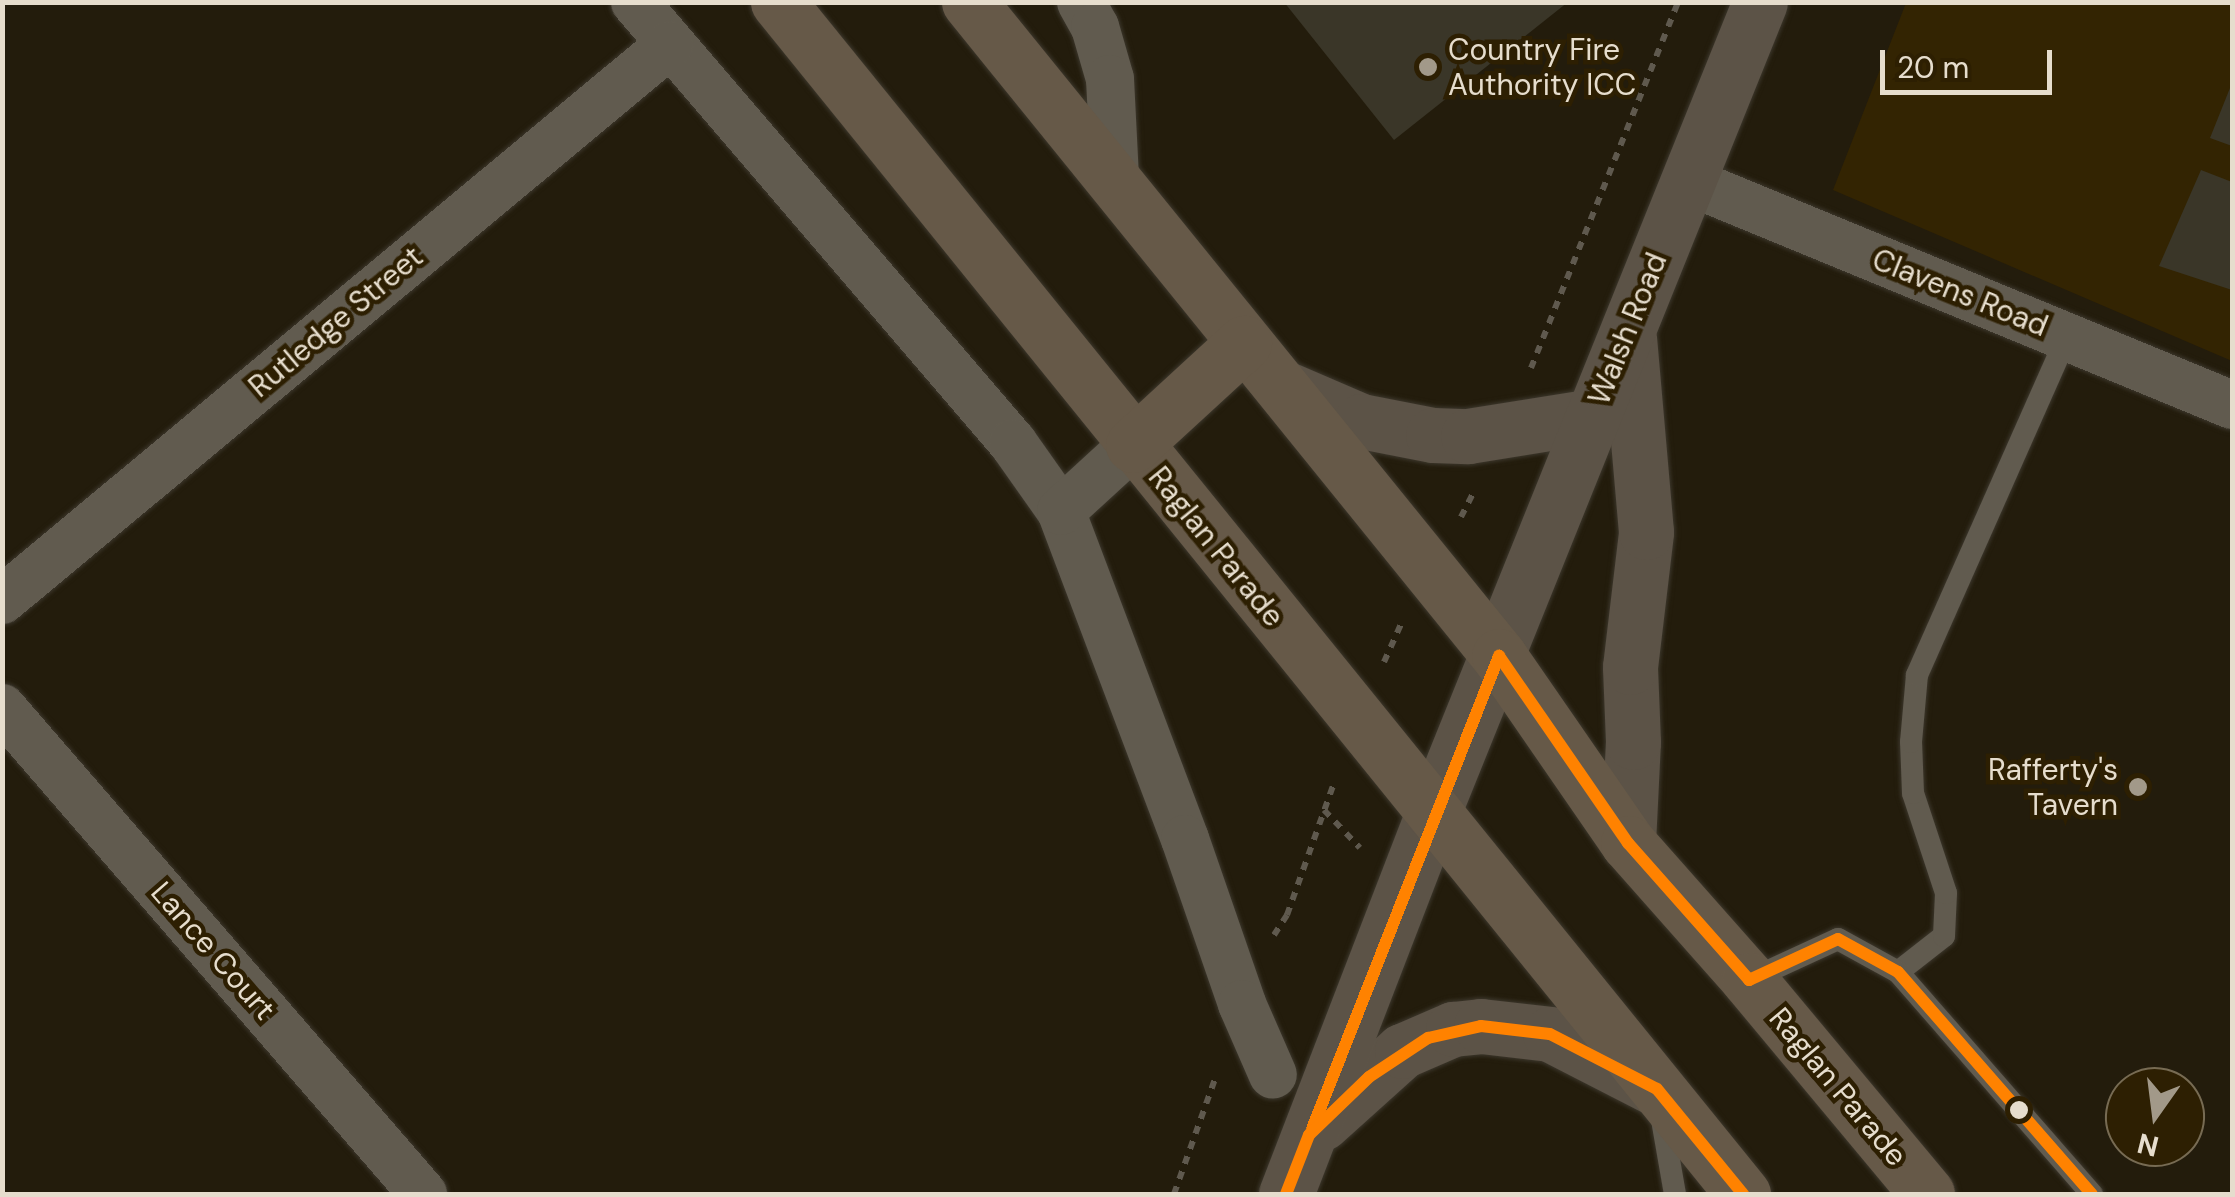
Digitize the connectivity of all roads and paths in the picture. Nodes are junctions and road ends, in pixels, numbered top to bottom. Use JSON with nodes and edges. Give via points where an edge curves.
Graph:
{"nodes":[{"id":1,"x":635,"y":2,"type":"edge"},
{"id":2,"x":778,"y":2,"type":"edge"},
{"id":3,"x":969,"y":2,"type":"edge"},
{"id":4,"x":1081,"y":2,"type":"edge"},
{"id":5,"x":1678,"y":2,"type":"edge"},
{"id":6,"x":1760,"y":2,"type":"edge"},
{"id":7,"x":670,"y":44,"type":"junction"},
{"id":8,"x":1115,"y":179,"type":"junction"},
{"id":9,"x":1688,"y":181,"type":"junction"},
{"id":10,"x":1628,"y":331,"type":"junction"},
{"id":11,"x":2067,"y":337,"type":"junction"},
{"id":12,"x":1244,"y":343,"type":"junction"},
{"id":13,"x":1282,"y":386,"type":"junction"},
{"id":14,"x":2232,"y":405,"type":"edge"},
{"id":15,"x":1593,"y":416,"type":"junction"},
{"id":16,"x":1502,"y":432,"type":"junction"},
{"id":17,"x":1133,"y":445,"type":"junction"},
{"id":18,"x":1061,"y":511,"type":"junction"},
{"id":19,"x":1426,"y":570,"type":"junction"},
{"id":20,"x":2,"y":600,"type":"edge"},
{"id":21,"x":1499,"y":656,"type":"junction"},
{"id":22,"x":2,"y":708,"type":"edge"},
{"id":23,"x":1357,"y":720,"type":"junction"},
{"id":24,"x":1433,"y":813,"type":"junction"},
{"id":25,"x":1628,"y":843,"type":"junction"},
{"id":26,"x":1898,"y":972,"type":"junction"},
{"id":27,"x":1749,"y":980,"type":"junction"},
{"id":28,"x":1242,"y":1004,"type":"junction"},
{"id":29,"x":1273,"y":1075,"type":"dead end"},
{"id":30,"x":1657,"y":1089,"type":"junction"},
{"id":31,"x":1309,"y":1136,"type":"junction"},
{"id":32,"x":424,"y":1194,"type":"edge"},
{"id":33,"x":1174,"y":1194,"type":"edge"},
{"id":34,"x":1286,"y":1194,"type":"edge"},
{"id":35,"x":1675,"y":1194,"type":"edge"},
{"id":36,"x":1743,"y":1194,"type":"edge"},
{"id":37,"x":1927,"y":1194,"type":"edge"},
{"id":38,"x":2092,"y":1194,"type":"edge"}],
"edges":[{"from":1,"to":7,"type":"street"},
{"from":2,"to":17,"type":"highway","name":"Raglan Parade"},
{"from":3,"to":8,"type":"highway","name":"Raglan Parade"},
{"from":4,"to":8,"type":"street","via":[[1110,79]]},
{"from":5,"to":16,"type":"path"},
{"from":6,"to":9,"type":"street","name":"Walsh Road"},
{"from":7,"to":18,"type":"street","via":[[1013,443]]},
{"from":7,"to":20,"type":"street","name":"Rutledge Street"},
{"from":8,"to":12,"type":"highway","name":"Raglan Parade"},
{"from":9,"to":10,"type":"street","name":"Walsh Road"},
{"from":9,"to":11,"type":"street","name":"Clavens Road"},
{"from":10,"to":15,"type":"street","name":"Walsh Road"},
{"from":10,"to":25,"type":"street","via":[[1646,532],[1630,667]]},
{"from":11,"to":14,"type":"street","name":"Clavens Road"},
{"from":11,"to":26,"type":"lane","via":[[1917,675],[1913,792],[1946,893],[1944,936]]},
{"from":12,"to":13,"type":"highway","name":"Raglan Parade"},
{"from":12,"to":17,"type":"highway"},
{"from":13,"to":16,"type":"street","via":[[1401,431]]},
{"from":13,"to":19,"type":"highway","name":"Raglan Parade"},
{"from":15,"to":16,"type":"street"},
{"from":15,"to":21,"type":"street","name":"Walsh Road"},
{"from":16,"to":19,"type":"path","via":[[1462,516]]},
{"from":17,"to":18,"type":"street"},
{"from":17,"to":23,"type":"highway","name":"Raglan Parade"},
{"from":18,"to":28,"type":"street"},
{"from":19,"to":21,"type":"highway","name":"Raglan Parade"},
{"from":19,"to":23,"type":"path"},
{"from":21,"to":24,"type":"street","name":"Walsh Road"},
{"from":21,"to":25,"type":"highway","name":"Raglan Parade"},
{"from":22,"to":32,"type":"street","name":"Lance Court"},
{"from":23,"to":24,"type":"highway","name":"Raglan Parade"},
{"from":23,"to":28,"type":"path","via":[[1288,915]]},
{"from":24,"to":30,"type":"highway","name":"Raglan Parade"},
{"from":24,"to":31,"type":"street","name":"Walsh Road"},
{"from":25,"to":27,"type":"highway","name":"Raglan Parade"},
{"from":26,"to":27,"type":"lane","name":"Raglan Parade","via":[[1838,938]]},
{"from":26,"to":38,"type":"lane","name":"Raglan Parade"},
{"from":27,"to":37,"type":"highway","name":"Raglan Parade"},
{"from":28,"to":29,"type":"street"},
{"from":28,"to":33,"type":"path"},
{"from":30,"to":31,"type":"street","via":[[1550,1034],[1453,1029],[1402,1051]]},
{"from":30,"to":35,"type":"lane","name":"Raglan Parade"},
{"from":30,"to":36,"type":"highway","name":"Raglan Parade"},
{"from":31,"to":34,"type":"street","name":"Walsh Road"}]}
